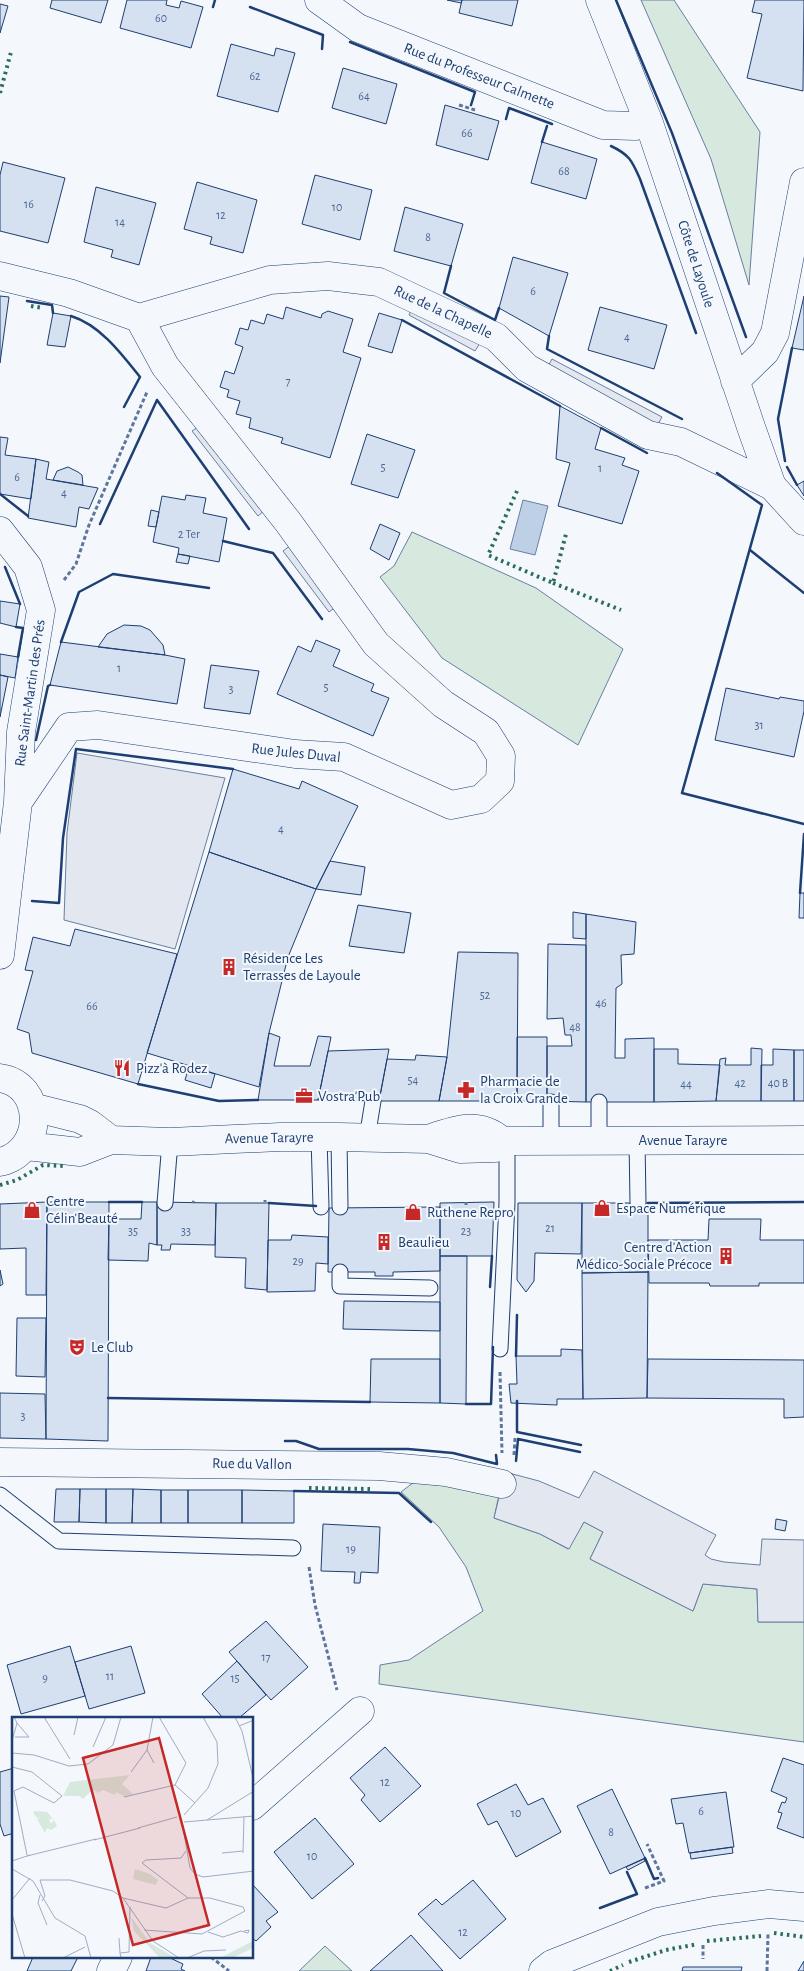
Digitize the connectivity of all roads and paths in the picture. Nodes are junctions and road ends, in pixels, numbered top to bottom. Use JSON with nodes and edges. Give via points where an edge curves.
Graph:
{"nodes":[{"id":1,"x":319,"y":0,"type":"edge"},
{"id":2,"x":600,"y":0,"type":"edge"},
{"id":3,"x":459,"y":105,"type":"dead end"},
{"id":4,"x":471,"y":109,"type":"dead end"},
{"id":5,"x":649,"y":123,"type":"junction"},
{"id":6,"x":804,"y":182,"type":"edge"},
{"id":7,"x":0,"y":276,"type":"edge"},
{"id":8,"x":139,"y":318,"type":"junction"},
{"id":9,"x":735,"y":381,"type":"junction"},
{"id":10,"x":146,"y":394,"type":"dead end"},
{"id":11,"x":772,"y":486,"type":"junction"},
{"id":12,"x":804,"y":521,"type":"edge"},
{"id":13,"x":0,"y":532,"type":"edge"},
{"id":14,"x":41,"y":610,"type":"junction"},
{"id":15,"x":18,"y":802,"type":"junction"},
{"id":16,"x":0,"y":955,"type":"edge"},
{"id":17,"x":0,"y":1078,"type":"edge"},
{"id":18,"x":374,"y":1100,"type":"dead end"},
{"id":19,"x":550,"y":1102,"type":"dead end"},
{"id":20,"x":599,"y":1102,"type":"dead end"},
{"id":21,"x":32,"y":1107,"type":"junction"},
{"id":22,"x":329,"y":1137,"type":"junction"},
{"id":23,"x":367,"y":1138,"type":"junction"},
{"id":24,"x":599,"y":1139,"type":"junction"},
{"id":25,"x":111,"y":1140,"type":"junction"},
{"id":26,"x":505,"y":1140,"type":"junction"},
{"id":27,"x":551,"y":1140,"type":"junction"},
{"id":28,"x":637,"y":1140,"type":"junction"},
{"id":29,"x":804,"y":1140,"type":"edge"},
{"id":30,"x":170,"y":1142,"type":"junction"},
{"id":31,"x":26,"y":1146,"type":"junction"},
{"id":32,"x":0,"y":1162,"type":"edge"},
{"id":33,"x":165,"y":1202,"type":"dead end"},
{"id":34,"x":638,"y":1203,"type":"dead end"},
{"id":35,"x":321,"y":1207,"type":"dead end"},
{"id":36,"x":340,"y":1207,"type":"dead end"},
{"id":37,"x":340,"y":1272,"type":"dead end"},
{"id":38,"x":430,"y":1288,"type":"dead end"},
{"id":39,"x":500,"y":1349,"type":"dead end"},
{"id":40,"x":500,"y":1382,"type":"dead end"},
{"id":41,"x":515,"y":1438,"type":"dead end"},
{"id":42,"x":501,"y":1442,"type":"dead end"},
{"id":43,"x":0,"y":1462,"type":"edge"},
{"id":44,"x":508,"y":1472,"type":"joint"},
{"id":45,"x":0,"y":1495,"type":"edge"},
{"id":46,"x":293,"y":1548,"type":"dead end"},
{"id":47,"x":308,"y":1565,"type":"dead end"},
{"id":48,"x":360,"y":1711,"type":"joint"},
{"id":49,"x":254,"y":1804,"type":"edge"},
{"id":50,"x":647,"y":1844,"type":"dead end"},
{"id":51,"x":645,"y":1888,"type":"dead end"},
{"id":52,"x":804,"y":1907,"type":"edge"},
{"id":53,"x":768,"y":1936,"type":"dead end"},
{"id":54,"x":702,"y":1942,"type":"dead end"},
{"id":55,"x":118,"y":1958,"type":"edge"},
{"id":56,"x":212,"y":1958,"type":"edge"},
{"id":57,"x":704,"y":1960,"type":"dead end"},
{"id":58,"x":111,"y":1971,"type":"edge"},
{"id":59,"x":229,"y":1971,"type":"edge"},
{"id":60,"x":543,"y":1971,"type":"edge"},
{"id":61,"x":767,"y":1971,"type":"edge"}],
"edges":[{"from":1,"to":5,"type":"street","name":"Rue du Professeur Calmette","via":[[358,28],[603,125]]},
{"from":2,"to":5,"type":"street","name":"Côte de Layoule"},
{"from":3,"to":4,"type":"path"},
{"from":5,"to":9,"type":"street","name":"Côte de Layoule"},
{"from":6,"to":9,"type":"street","via":[[775,333],[765,352]]},
{"from":7,"to":8,"type":"street","via":[[69,293]]},
{"from":8,"to":11,"type":"street","name":"Rue de la Chapelle","via":[[270,280],[328,276],[379,282],[496,337],[527,368],[648,435],[680,442]]},
{"from":8,"to":15,"type":"street","name":"Rue Jules Duval","via":[[165,366],[288,522],[376,644],[443,704],[486,732],[501,756],[500,781],[481,799],[451,804],[344,756],[295,754],[98,725],[69,727]]},
{"from":9,"to":11,"type":"street","name":"Côte de Layoule"},
{"from":10,"to":14,"type":"path","via":[[93,516],[76,564]]},
{"from":11,"to":12,"type":"street","name":"Côte de Layoule"},
{"from":13,"to":14,"type":"street","name":"Rue Saint-Martin des Prés","via":[[28,567]]},
{"from":14,"to":15,"type":"street","name":"Rue Saint-Martin des Prés","via":[[21,732]]},
{"from":15,"to":16,"type":"street","name":"Rue Saint-Martin des Prés"},
{"from":17,"to":21,"type":"street","via":[[17,1085]]},
{"from":18,"to":23,"type":"lane"},
{"from":19,"to":27,"type":"lane"},
{"from":20,"to":24,"type":"lane"},
{"from":21,"to":25,"type":"street","via":[[80,1119]]},
{"from":21,"to":31,"type":"street","via":[[35,1120]]},
{"from":22,"to":23,"type":"street","name":"Avenue Tarayre"},
{"from":22,"to":30,"type":"street","name":"Avenue Tarayre"},
{"from":22,"to":35,"type":"lane"},
{"from":22,"to":36,"type":"lane"},
{"from":23,"to":26,"type":"street","name":"Avenue Tarayre","via":[[428,1139],[461,1128],[492,1132]]},
{"from":24,"to":27,"type":"street","name":"Avenue Tarayre"},
{"from":24,"to":28,"type":"street","name":"Avenue Tarayre"},
{"from":25,"to":30,"type":"street","name":"Avenue Tarayre"},
{"from":25,"to":31,"type":"street","name":"Avenue Tarayre","via":[[80,1152]]},
{"from":26,"to":27,"type":"street","name":"Avenue Tarayre"},
{"from":26,"to":39,"type":"lane","via":[[507,1202]]},
{"from":28,"to":29,"type":"street","name":"Avenue Tarayre"},
{"from":28,"to":34,"type":"lane"},
{"from":30,"to":33,"type":"lane"},
{"from":31,"to":32,"type":"street","via":[[17,1155]]},
{"from":37,"to":38,"type":"lane","via":[[340,1286]]},
{"from":40,"to":42,"type":"path"},
{"from":41,"to":44,"type":"path"},
{"from":43,"to":44,"type":"street","name":"Rue du Vallon","via":[[380,1466],[446,1472]]},
{"from":45,"to":46,"type":"lane","via":[[60,1541]]},
{"from":47,"to":48,"type":"path","via":[[339,1698]]},
{"from":48,"to":49,"type":"street"},
{"from":50,"to":51,"type":"path","via":[[664,1881]]},
{"from":52,"to":60,"type":"street","via":[[769,1904],[658,1922],[552,1964]]},
{"from":53,"to":61,"type":"path"},
{"from":54,"to":57,"type":"path"},
{"from":55,"to":58,"type":"street"},
{"from":56,"to":59,"type":"path"}]}
